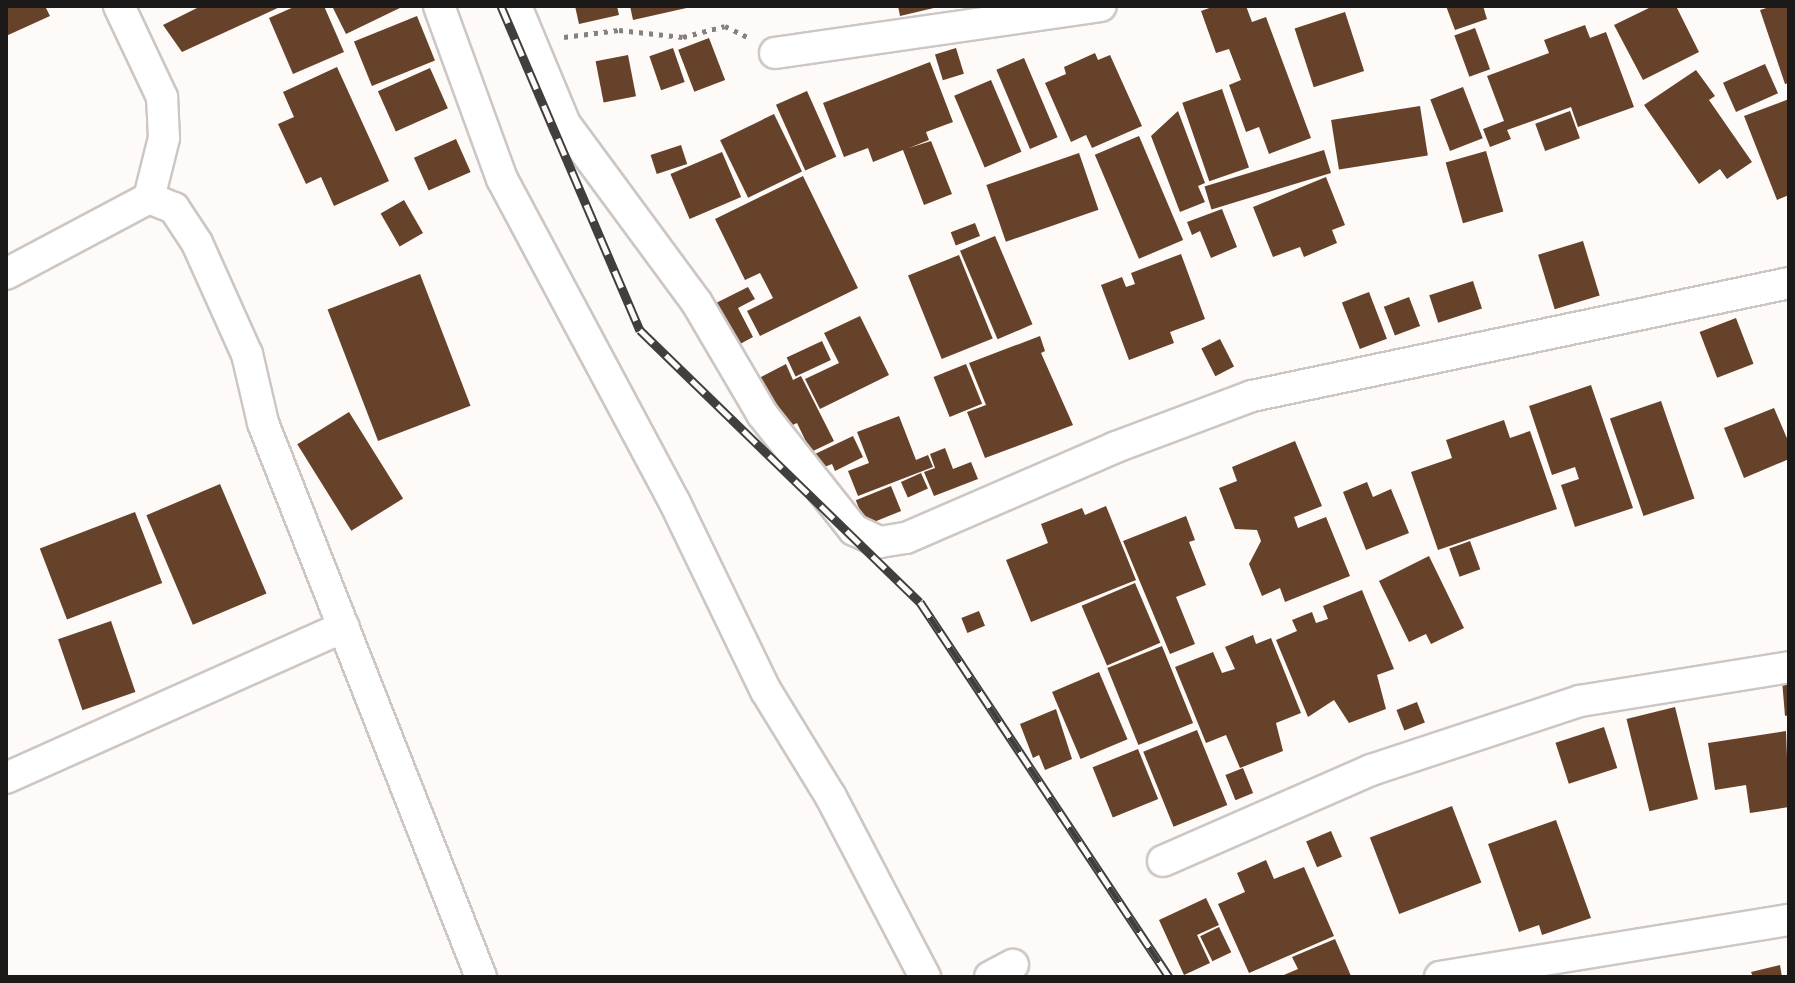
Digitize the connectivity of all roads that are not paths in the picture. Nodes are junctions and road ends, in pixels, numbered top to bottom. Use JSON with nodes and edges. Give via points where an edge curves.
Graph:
{"nodes":[{"id":1,"x":119,"y":6,"type":"edge"},
{"id":2,"x":439,"y":6,"type":"edge"},
{"id":3,"x":516,"y":6,"type":"edge"},
{"id":4,"x":1101,"y":6,"type":"edge"},
{"id":5,"x":775,"y":53,"type":"road end"},
{"id":6,"x":149,"y":198,"type":"junction"},
{"id":7,"x":6,"y":274,"type":"edge"},
{"id":8,"x":1789,"y":283,"type":"edge"},
{"id":9,"x":344,"y":627,"type":"junction"},
{"id":10,"x":1789,"y":667,"type":"edge"},
{"id":11,"x":6,"y":778,"type":"edge"},
{"id":12,"x":1163,"y":861,"type":"dead end"},
{"id":13,"x":1789,"y":920,"type":"edge"},
{"id":14,"x":481,"y":977,"type":"edge"},
{"id":15,"x":925,"y":977,"type":"edge"},
{"id":16,"x":1440,"y":977,"type":"edge"}],
"edges":[{"from":1,"to":6,"type":"street","via":[[162,97],[164,138]]},
{"from":2,"to":15,"type":"street","via":[[502,179],[675,503],[766,691],[831,797]]},
{"from":3,"to":8,"type":"street","via":[[565,124],[697,303],[762,414],[854,530],[880,542],[906,538],[1116,447],[1252,396]]},
{"from":4,"to":5,"type":"street"},
{"from":6,"to":7,"type":"street"},
{"from":6,"to":9,"type":"street","via":[[174,208],[197,243],[241,340],[263,423]]},
{"from":9,"to":11,"type":"street"},
{"from":9,"to":14,"type":"street"},
{"from":10,"to":12,"type":"street","via":[[1580,701],[1371,770]]},
{"from":13,"to":16,"type":"street"}]}
